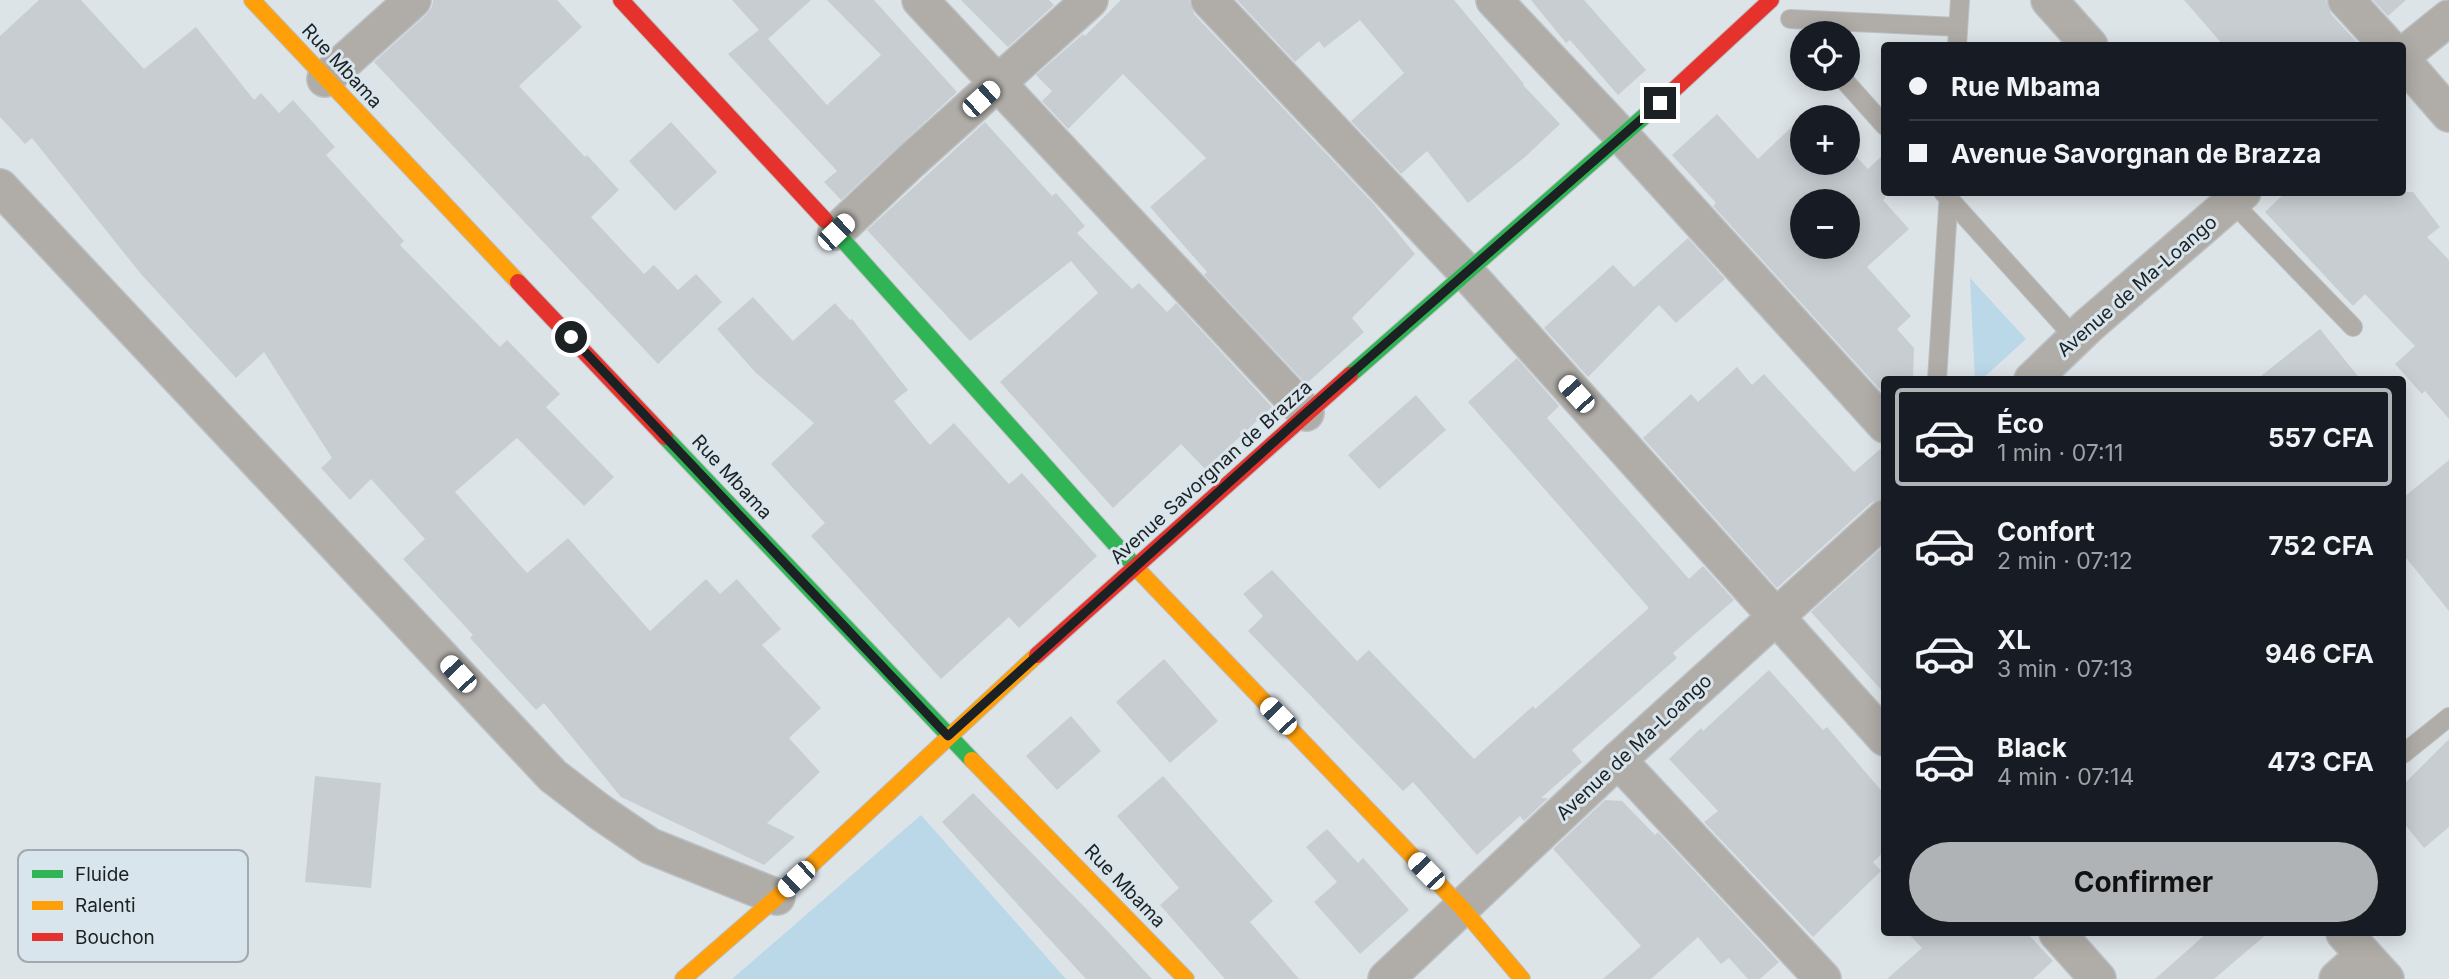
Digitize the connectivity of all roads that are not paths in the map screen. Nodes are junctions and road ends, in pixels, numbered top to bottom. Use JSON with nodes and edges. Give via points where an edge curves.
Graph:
{"nodes":[{"id":1,"x":252,"y":0,"type":"edge"},
{"id":2,"x":413,"y":0,"type":"edge"},
{"id":3,"x":621,"y":0,"type":"edge"},
{"id":4,"x":920,"y":0,"type":"edge"},
{"id":5,"x":1090,"y":0,"type":"edge"},
{"id":6,"x":1209,"y":0,"type":"edge"},
{"id":7,"x":1494,"y":0,"type":"edge"},
{"id":8,"x":1772,"y":0,"type":"edge"},
{"id":9,"x":1960,"y":0,"type":"edge"},
{"id":10,"x":2049,"y":0,"type":"edge"},
{"id":11,"x":2346,"y":0,"type":"edge"},
{"id":12,"x":2449,"y":18,"type":"edge"},
{"id":13,"x":1790,"y":19,"type":"joint"},
{"id":14,"x":1958,"y":27,"type":"junction"},
{"id":15,"x":1957,"y":42,"type":"edge"},
{"id":16,"x":2086,"y":42,"type":"edge"},
{"id":17,"x":2384,"y":42,"type":"edge"},
{"id":18,"x":2406,"y":53,"type":"edge"},
{"id":19,"x":2406,"y":64,"type":"edge"},
{"id":20,"x":326,"y":79,"type":"junction"},
{"id":21,"x":998,"y":84,"type":"junction"},
{"id":22,"x":1854,"y":91,"type":"edge"},
{"id":23,"x":2449,"y":114,"type":"edge"},
{"id":24,"x":1881,"y":122,"type":"edge"},
{"id":25,"x":1623,"y":137,"type":"junction"},
{"id":26,"x":0,"y":187,"type":"edge"},
{"id":27,"x":1947,"y":196,"type":"edge"},
{"id":28,"x":1949,"y":196,"type":"edge"},
{"id":29,"x":2232,"y":196,"type":"edge"},
{"id":30,"x":836,"y":232,"type":"junction"},
{"id":31,"x":1467,"y":273,"type":"junction"},
{"id":32,"x":2353,"y":327,"type":"dead end"},
{"id":33,"x":2076,"y":338,"type":"junction"},
{"id":34,"x":1937,"y":376,"type":"edge"},
{"id":35,"x":2036,"y":376,"type":"edge"},
{"id":36,"x":1306,"y":413,"type":"junction"},
{"id":37,"x":1881,"y":421,"type":"edge"},
{"id":38,"x":1881,"y":522,"type":"edge"},
{"id":39,"x":1136,"y":567,"type":"junction"},
{"id":40,"x":1776,"y":615,"type":"junction"},
{"id":41,"x":2449,"y":717,"type":"edge"},
{"id":42,"x":1881,"y":733,"type":"edge"},
{"id":43,"x":948,"y":736,"type":"junction"},
{"id":44,"x":2406,"y":752,"type":"edge"},
{"id":45,"x":1618,"y":760,"type":"junction"},
{"id":46,"x":777,"y":897,"type":"junction"},
{"id":47,"x":1462,"y":908,"type":"junction"},
{"id":48,"x":2060,"y":936,"type":"edge"},
{"id":49,"x":2365,"y":956,"type":"edge"},
{"id":50,"x":683,"y":979,"type":"edge"},
{"id":51,"x":1186,"y":979,"type":"edge"},
{"id":52,"x":1387,"y":979,"type":"edge"},
{"id":53,"x":1522,"y":979,"type":"edge"},
{"id":54,"x":1823,"y":979,"type":"edge"},
{"id":55,"x":2098,"y":979,"type":"edge"},
{"id":56,"x":2337,"y":979,"type":"edge"}],
"edges":[{"from":1,"to":20,"type":"street","name":"Rue Mbama"},
{"from":2,"to":20,"type":"street"},
{"from":3,"to":30,"type":"street"},
{"from":4,"to":21,"type":"street"},
{"from":5,"to":21,"type":"street"},
{"from":6,"to":31,"type":"street"},
{"from":7,"to":25,"type":"street"},
{"from":8,"to":13,"type":"lane"},
{"from":8,"to":25,"type":"street","name":"Avenue Savorgnan de Brazza"},
{"from":9,"to":14,"type":"lane"},
{"from":10,"to":16,"type":"street"},
{"from":11,"to":17,"type":"street"},
{"from":12,"to":18,"type":"street"},
{"from":13,"to":14,"type":"lane"},
{"from":14,"to":15,"type":"lane"},
{"from":19,"to":23,"type":"street"},
{"from":20,"to":43,"type":"street","name":"Rue Mbama"},
{"from":21,"to":30,"type":"street"},
{"from":21,"to":36,"type":"street"},
{"from":22,"to":24,"type":"lane"},
{"from":25,"to":31,"type":"street","name":"Avenue Savorgnan de Brazza"},
{"from":25,"to":37,"type":"street"},
{"from":26,"to":46,"type":"street","via":[[554,776],[650,846]]},
{"from":27,"to":34,"type":"lane"},
{"from":28,"to":33,"type":"lane"},
{"from":29,"to":32,"type":"lane"},
{"from":29,"to":33,"type":"street","name":"Avenue de Ma-Loango"},
{"from":30,"to":39,"type":"street"},
{"from":31,"to":36,"type":"street","name":"Avenue Savorgnan de Brazza"},
{"from":31,"to":40,"type":"street"},
{"from":33,"to":35,"type":"street","name":"Avenue de Ma-Loango"},
{"from":36,"to":39,"type":"street","name":"Avenue Savorgnan de Brazza"},
{"from":38,"to":40,"type":"street","name":"Avenue de Ma-Loango"},
{"from":39,"to":43,"type":"street","name":"Avenue Savorgnan de Brazza"},
{"from":39,"to":47,"type":"street"},
{"from":40,"to":42,"type":"street"},
{"from":40,"to":45,"type":"street","name":"Avenue de Ma-Loango"},
{"from":41,"to":44,"type":"lane"},
{"from":43,"to":46,"type":"street","name":"Avenue Savorgnan de Brazza"},
{"from":43,"to":51,"type":"street","name":"Rue Mbama"},
{"from":45,"to":47,"type":"street","name":"Avenue de Ma-Loango"},
{"from":45,"to":54,"type":"street"},
{"from":46,"to":50,"type":"street","name":"Avenue Savorgnan de Brazza"},
{"from":47,"to":52,"type":"street","name":"Avenue de Ma-Loango"},
{"from":47,"to":53,"type":"street"},
{"from":48,"to":55,"type":"street"},
{"from":49,"to":56,"type":"street"}]}
